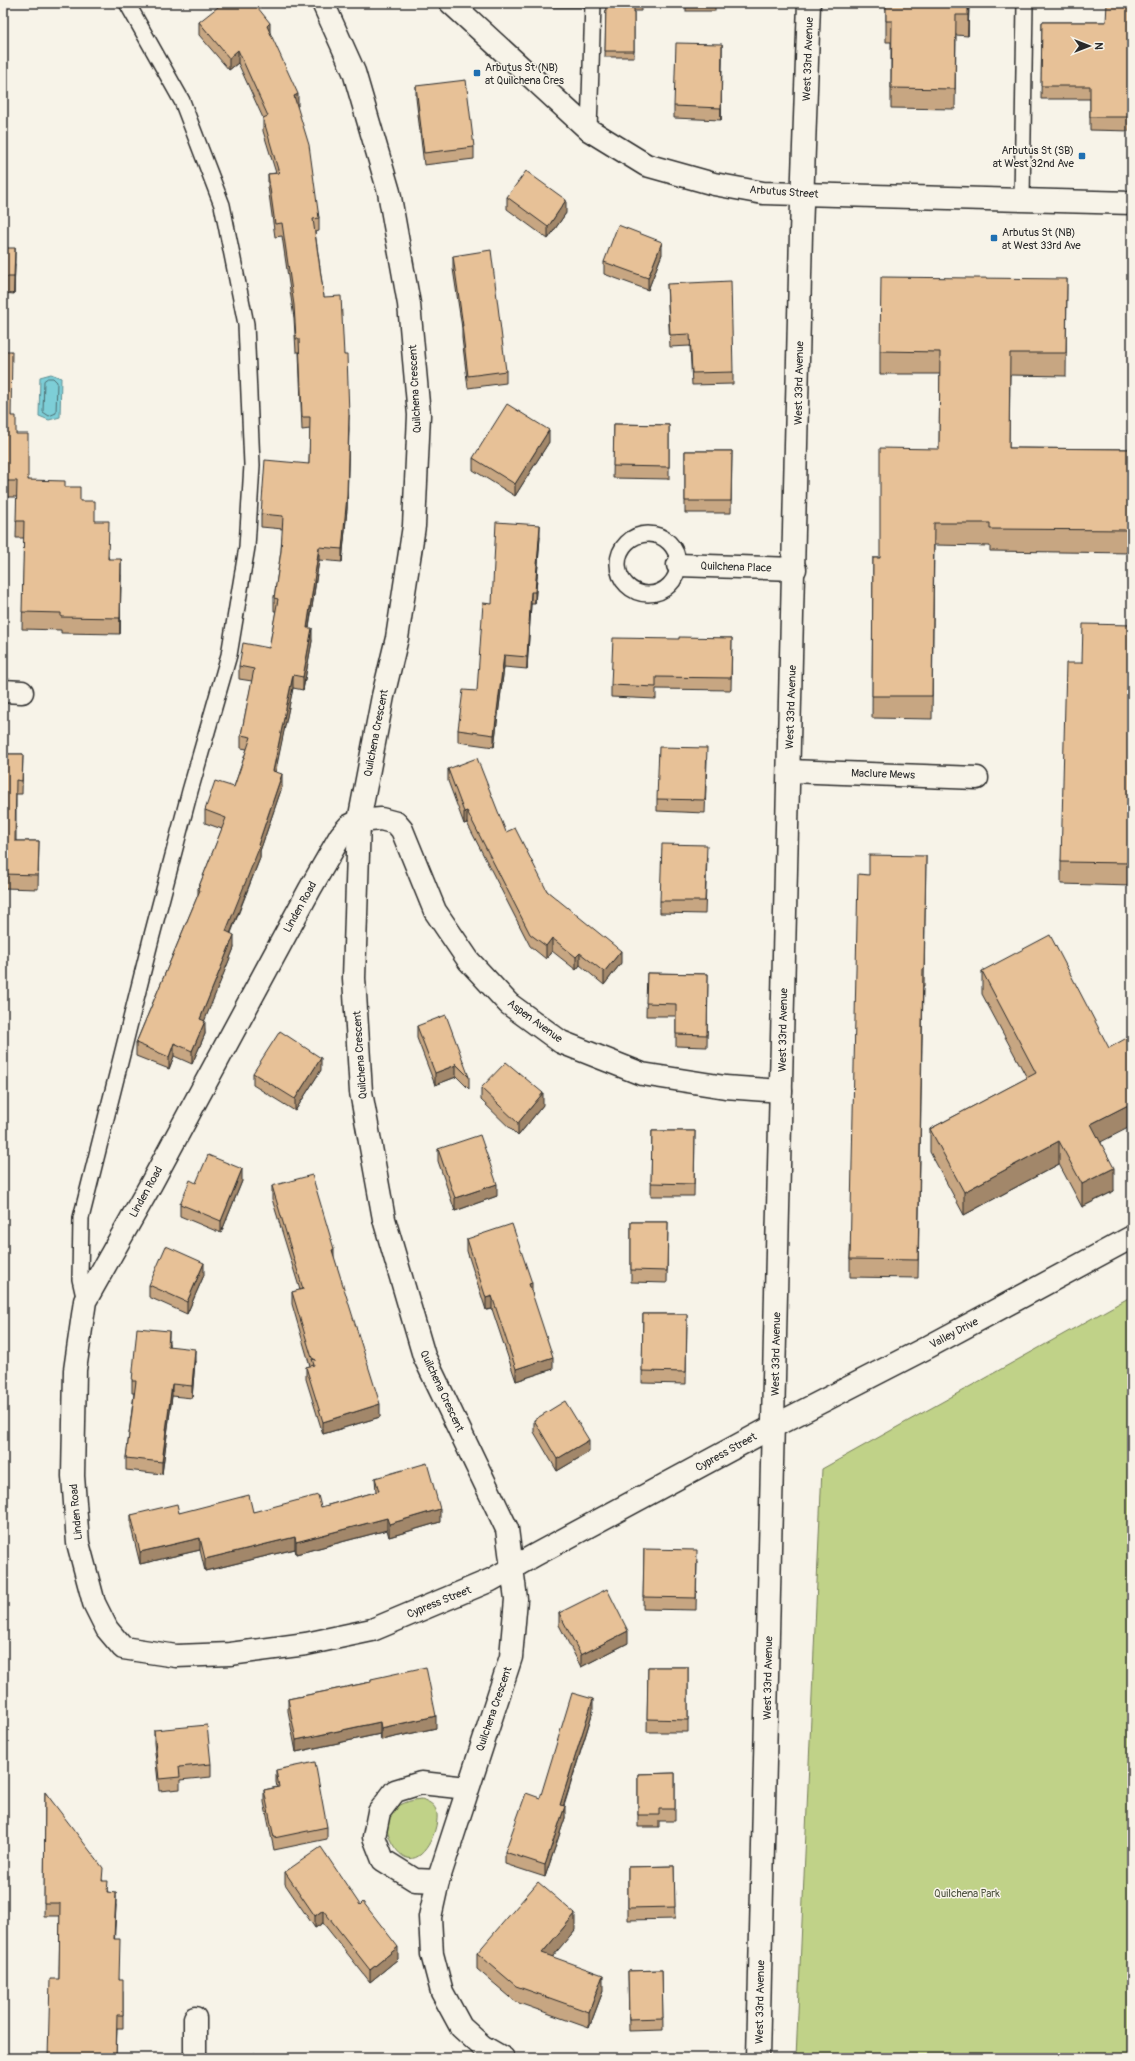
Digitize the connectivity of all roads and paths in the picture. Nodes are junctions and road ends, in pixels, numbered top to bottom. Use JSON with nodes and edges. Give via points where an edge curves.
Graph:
{"nodes":[{"id":1,"x":127,"y":3,"type":"edge"},
{"id":2,"x":323,"y":3,"type":"edge"},
{"id":3,"x":451,"y":3,"type":"edge"},
{"id":4,"x":593,"y":3,"type":"edge"},
{"id":5,"x":809,"y":3,"type":"edge"},
{"id":6,"x":1024,"y":3,"type":"edge"},
{"id":7,"x":589,"y":130,"type":"junction"},
{"id":8,"x":803,"y":194,"type":"junction"},
{"id":9,"x":1022,"y":200,"type":"junction"},
{"id":10,"x":1132,"y":204,"type":"edge"},
{"id":11,"x":678,"y":565,"type":"dead end"},
{"id":12,"x":795,"y":569,"type":"junction"},
{"id":13,"x":789,"y":771,"type":"junction"},
{"id":14,"x":977,"y":778,"type":"dead end"},
{"id":15,"x":359,"y":821,"type":"junction"},
{"id":16,"x":781,"y":1091,"type":"junction"},
{"id":17,"x":1132,"y":1237,"type":"edge"},
{"id":18,"x":85,"y":1301,"type":"junction"},
{"id":19,"x":774,"y":1426,"type":"junction"},
{"id":20,"x":512,"y":1568,"type":"junction"},
{"id":21,"x":94,"y":1603,"type":"joint"},
{"id":22,"x":467,"y":1788,"type":"junction"},
{"id":23,"x":438,"y":1881,"type":"junction"},
{"id":24,"x":195,"y":2018,"type":"dead end"},
{"id":25,"x":195,"y":2058,"type":"edge"},
{"id":26,"x":503,"y":2058,"type":"edge"},
{"id":27,"x":758,"y":2058,"type":"edge"}],
"edges":[{"from":1,"to":18,"type":"lane","via":[[182,101],[222,205],[246,324],[252,465],[247,547],[229,655],[154,924],[81,1218],[80,1279]]},
{"from":2,"to":15,"type":"street","name":"Quilchena Crescent","via":[[354,72],[389,192],[409,304],[419,415],[412,541],[398,638],[383,696]]},
{"from":3,"to":7,"type":"street","name":"Arbutus Street"},
{"from":4,"to":7,"type":"lane"},
{"from":5,"to":8,"type":"street","name":"West 33rd Avenue"},
{"from":6,"to":9,"type":"lane"},
{"from":7,"to":8,"type":"street","name":"Arbutus Street","via":[[646,165],[714,184],[763,193]]},
{"from":8,"to":9,"type":"street","name":"Arbutus Street"},
{"from":8,"to":12,"type":"street","name":"West 33rd Avenue"},
{"from":9,"to":10,"type":"street","name":"Arbutus Street"},
{"from":11,"to":12,"type":"street","name":"Quilchena Place"},
{"from":12,"to":13,"type":"street","name":"West 33rd Avenue"},
{"from":13,"to":14,"type":"street","name":"Maclure Mews"},
{"from":13,"to":16,"type":"street","name":"West 33rd Avenue"},
{"from":15,"to":16,"type":"street","name":"Aspen Avenue","via":[[381,819],[396,823],[402,830],[435,910],[470,961],[509,1004],[561,1042],[642,1074],[738,1088]]},
{"from":15,"to":18,"type":"street","name":"Linden Road","via":[[349,826],[341,835],[314,882]]},
{"from":15,"to":20,"type":"street","name":"Quilchena Crescent","via":[[354,978],[360,1076],[384,1219],[424,1356],[507,1529]]},
{"from":16,"to":19,"type":"street","name":"West 33rd Avenue"},
{"from":17,"to":19,"type":"street","name":"Valley Drive","via":[[928,1347]]},
{"from":18,"to":21,"type":"street","name":"Linden Road","via":[[75,1370],[73,1476],[78,1543]]},
{"from":19,"to":20,"type":"street","name":"Cypress Street"},
{"from":19,"to":27,"type":"street","name":"West 33rd Avenue"},
{"from":20,"to":21,"type":"street","name":"Cypress Street","via":[[491,1580],[372,1630],[306,1644],[230,1654],[176,1656],[124,1648],[107,1629]]},
{"from":20,"to":22,"type":"street","name":"Quilchena Crescent","via":[[516,1604],[511,1657]]},
{"from":22,"to":23,"type":"street","name":"Quilchena Crescent"},
{"from":22,"to":23,"type":"street","via":[[421,1783],[395,1791],[379,1812],[374,1837],[382,1860],[415,1880]]},
{"from":23,"to":26,"type":"street","name":"Quilchena Crescent","via":[[430,1917],[432,1954],[442,1992],[461,2027],[482,2046]]},
{"from":24,"to":25,"type":"street"}]}
